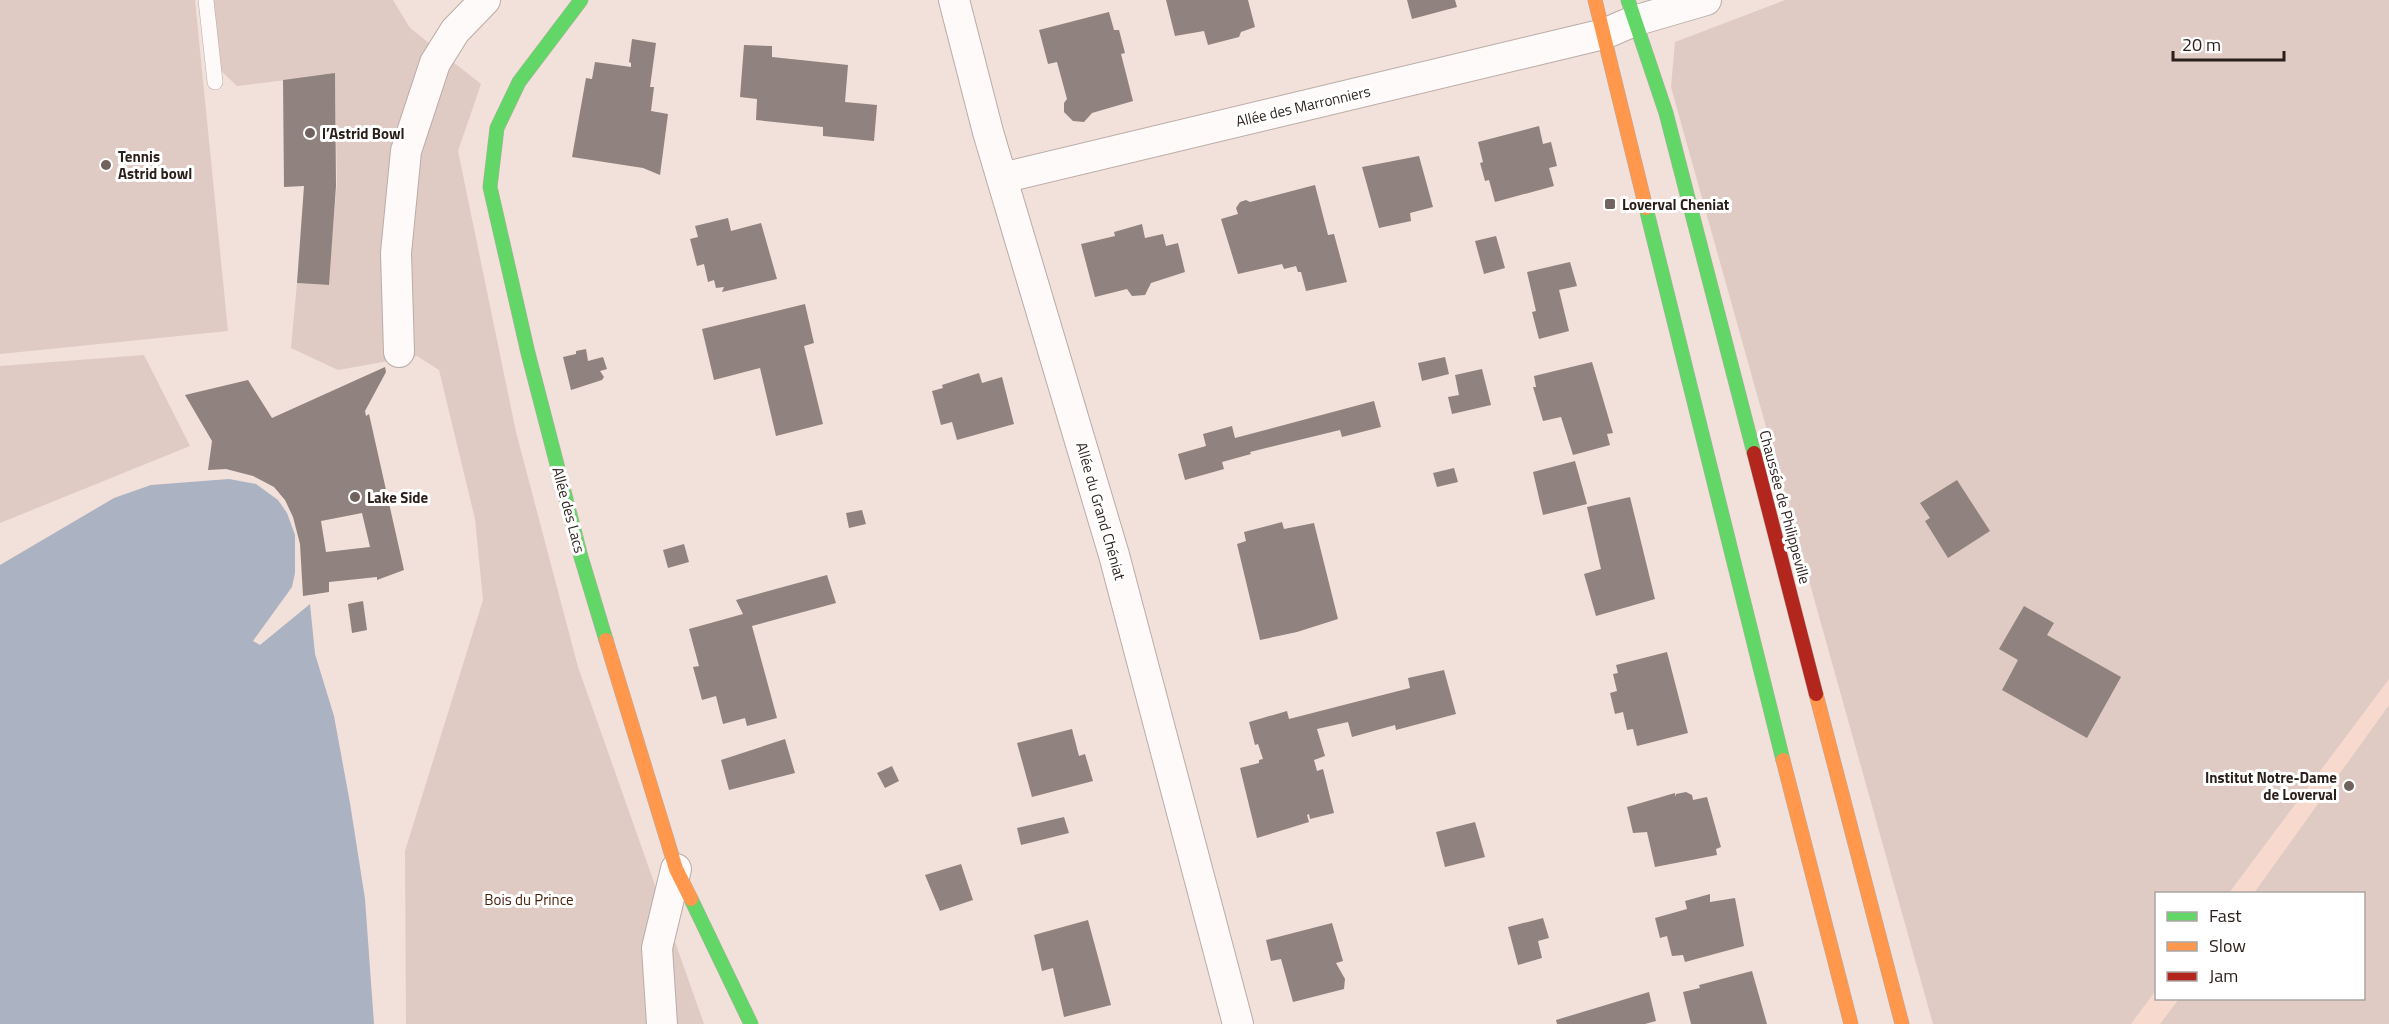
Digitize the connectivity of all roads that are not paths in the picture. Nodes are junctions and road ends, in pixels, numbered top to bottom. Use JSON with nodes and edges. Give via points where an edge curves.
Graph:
{"nodes":[{"id":1,"x":206,"y":0,"type":"edge"},
{"id":2,"x":485,"y":0,"type":"edge"},
{"id":3,"x":581,"y":0,"type":"edge"},
{"id":4,"x":954,"y":0,"type":"edge"},
{"id":5,"x":1595,"y":0,"type":"edge"},
{"id":6,"x":1706,"y":0,"type":"edge"},
{"id":7,"x":1631,"y":11,"type":"edge"},
{"id":8,"x":1604,"y":34,"type":"junction"},
{"id":9,"x":215,"y":82,"type":"dead end"},
{"id":10,"x":1002,"y":178,"type":"junction"},
{"id":11,"x":399,"y":352,"type":"dead end"},
{"id":12,"x":676,"y":869,"type":"junction"},
{"id":13,"x":662,"y":1024,"type":"edge"},
{"id":14,"x":751,"y":1024,"type":"edge"},
{"id":15,"x":1238,"y":1024,"type":"edge"},
{"id":16,"x":1851,"y":1024,"type":"edge"},
{"id":17,"x":1902,"y":1024,"type":"edge"}],
"edges":[{"from":1,"to":9,"type":"lane"},
{"from":2,"to":11,"type":"street","via":[[455,31],[435,63],[406,151],[396,253]]},
{"from":3,"to":12,"type":"main road","name":"Allée des Lacs","via":[[519,82],[497,128],[490,187],[580,557]]},
{"from":4,"to":10,"type":"street","name":"Allée du Grand Chéniat"},
{"from":5,"to":8,"type":"main road"},
{"from":6,"to":7,"type":"street","name":"Allée des Marronniers"},
{"from":7,"to":8,"type":"street","name":"Allée des Marronniers"},
{"from":7,"to":17,"type":"main road","name":"Chaussée de Philippeville","via":[[1666,113]]},
{"from":8,"to":10,"type":"street","name":"Allée des Marronniers"},
{"from":8,"to":16,"type":"main road"},
{"from":10,"to":15,"type":"street","name":"Allée du Grand Chéniat","via":[[1114,555]]},
{"from":12,"to":13,"type":"street","via":[[657,948]]},
{"from":12,"to":14,"type":"main road","name":"Allée des Lacs"}]}
